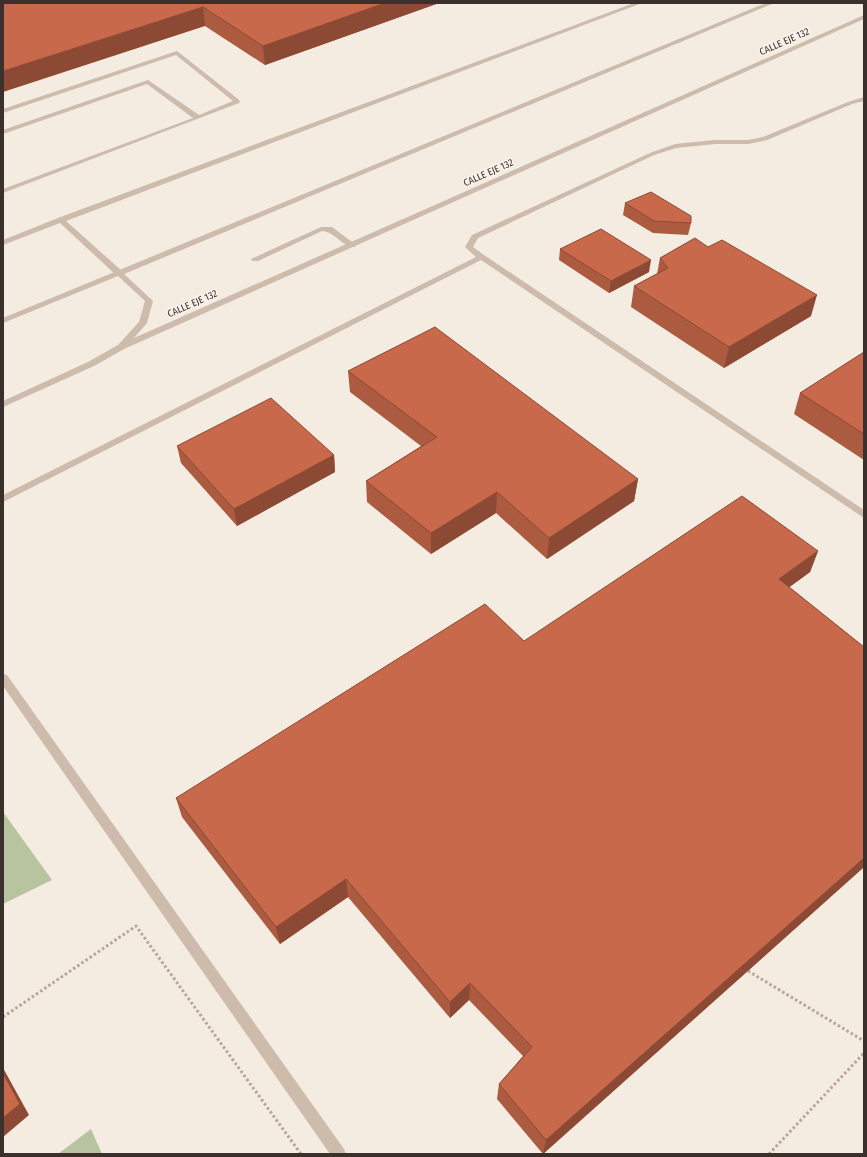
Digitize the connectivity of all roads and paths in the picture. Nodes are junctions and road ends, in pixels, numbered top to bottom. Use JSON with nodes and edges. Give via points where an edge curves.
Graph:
{"nodes":[{"id":1,"x":639,"y":3,"type":"edge"},
{"id":2,"x":771,"y":3,"type":"edge"},
{"id":3,"x":864,"y":17,"type":"edge"},
{"id":4,"x":864,"y":99,"type":"edge"},
{"id":5,"x":3,"y":111,"type":"edge"},
{"id":6,"x":198,"y":118,"type":"junction"},
{"id":7,"x":3,"y":132,"type":"edge"},
{"id":8,"x":3,"y":191,"type":"edge"},
{"id":9,"x":61,"y":220,"type":"junction"},
{"id":10,"x":3,"y":243,"type":"edge"},
{"id":11,"x":352,"y":245,"type":"junction"},
{"id":12,"x":481,"y":257,"type":"junction"},
{"id":13,"x":255,"y":259,"type":"dead end"},
{"id":14,"x":119,"y":273,"type":"junction"},
{"id":15,"x":3,"y":321,"type":"edge"},
{"id":16,"x":121,"y":347,"type":"junction"},
{"id":17,"x":3,"y":404,"type":"edge"},
{"id":18,"x":3,"y":499,"type":"edge"},
{"id":19,"x":864,"y":515,"type":"edge"},
{"id":20,"x":3,"y":678,"type":"edge"},
{"id":21,"x":748,"y":971,"type":"edge"},
{"id":22,"x":3,"y":1017,"type":"edge"},
{"id":23,"x":864,"y":1041,"type":"edge"},
{"id":24,"x":864,"y":1053,"type":"edge"},
{"id":25,"x":301,"y":1154,"type":"edge"},
{"id":26,"x":339,"y":1154,"type":"edge"},
{"id":27,"x":769,"y":1154,"type":"edge"}],
"edges":[{"from":1,"to":9,"type":"street"},
{"from":2,"to":14,"type":"street"},
{"from":3,"to":11,"type":"street","name":"CALLE EJE 132"},
{"from":4,"to":12,"type":"street","via":[[850,102],[765,139],[675,146],[652,154],[475,237],[470,246]]},
{"from":5,"to":6,"type":"street","via":[[177,53],[236,100],[234,104]]},
{"from":6,"to":7,"type":"street","via":[[148,82]]},
{"from":6,"to":8,"type":"street"},
{"from":9,"to":10,"type":"street"},
{"from":9,"to":14,"type":"street"},
{"from":11,"to":13,"type":"street","via":[[329,229],[321,229]]},
{"from":11,"to":16,"type":"street","name":"CALLE EJE 132"},
{"from":12,"to":18,"type":"street"},
{"from":12,"to":19,"type":"street"},
{"from":14,"to":15,"type":"street"},
{"from":14,"to":16,"type":"street","name":"CALLE EJE 132","via":[[149,301],[143,323]]},
{"from":16,"to":17,"type":"street","name":"CALLE EJE 132","via":[[91,364]]},
{"from":20,"to":26,"type":"street"},
{"from":21,"to":23,"type":"path"},
{"from":22,"to":25,"type":"path","via":[[136,926]]},
{"from":24,"to":27,"type":"path"}]}
